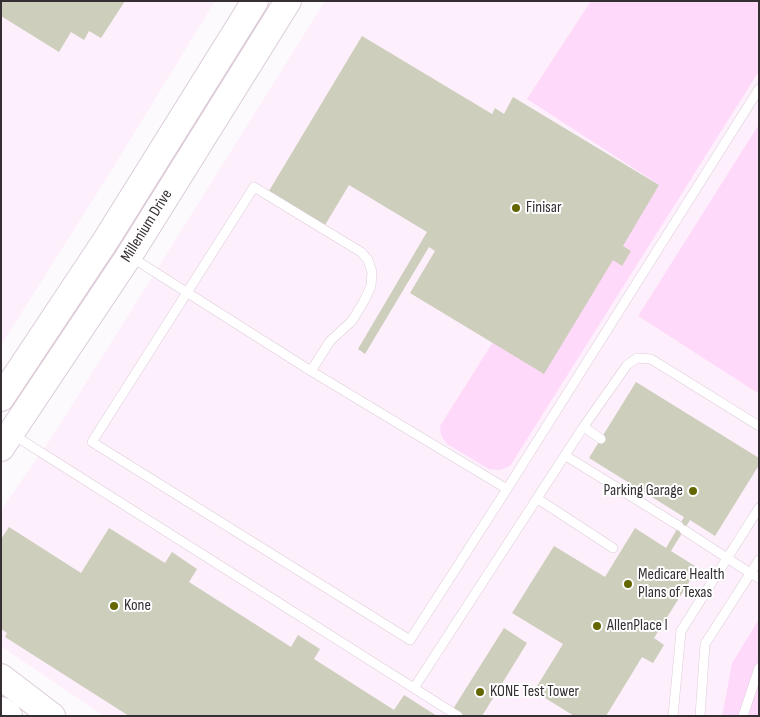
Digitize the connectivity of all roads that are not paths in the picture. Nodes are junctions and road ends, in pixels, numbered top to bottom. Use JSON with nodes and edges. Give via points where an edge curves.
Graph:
{"nodes":[{"id":1,"x":255,"y":1,"type":"edge"},
{"id":2,"x":288,"y":1,"type":"edge"},
{"id":3,"x":759,"y":89,"type":"edge"},
{"id":4,"x":106,"y":240,"type":"junction"},
{"id":5,"x":129,"y":256,"type":"junction"},
{"id":6,"x":187,"y":292,"type":"junction"},
{"id":7,"x":311,"y":371,"type":"junction"},
{"id":8,"x":1,"y":398,"type":"edge"},
{"id":9,"x":759,"y":426,"type":"edge"},
{"id":10,"x":584,"y":427,"type":"junction"},
{"id":11,"x":5,"y":436,"type":"edge"},
{"id":12,"x":601,"y":439,"type":"dead end"},
{"id":13,"x":566,"y":456,"type":"junction"},
{"id":14,"x":507,"y":489,"type":"junction"},
{"id":15,"x":538,"y":499,"type":"junction"},
{"id":16,"x":759,"y":508,"type":"edge"},
{"id":17,"x":613,"y":548,"type":"dead end"},
{"id":18,"x":727,"y":558,"type":"junction"},
{"id":19,"x":759,"y":560,"type":"edge"},
{"id":20,"x":754,"y":575,"type":"edge"},
{"id":21,"x":759,"y":668,"type":"edge"},
{"id":22,"x":1,"y":677,"type":"edge"},
{"id":23,"x":414,"y":688,"type":"junction"},
{"id":24,"x":1,"y":710,"type":"edge"},
{"id":25,"x":9,"y":716,"type":"edge"},
{"id":26,"x":52,"y":716,"type":"edge"},
{"id":27,"x":458,"y":716,"type":"edge"},
{"id":28,"x":673,"y":716,"type":"edge"},
{"id":29,"x":700,"y":716,"type":"edge"},
{"id":30,"x":743,"y":716,"type":"edge"}],
"edges":[{"from":1,"to":4,"type":"street","name":"Millenium Drive"},
{"from":2,"to":5,"type":"street","name":"Millenium Drive"},
{"from":3,"to":14,"type":"lane"},
{"from":4,"to":5,"type":"street"},
{"from":4,"to":8,"type":"street","name":"Millenium Drive"},
{"from":5,"to":6,"type":"lane"},
{"from":5,"to":11,"type":"street","name":"Millenium Drive"},
{"from":6,"to":7,"type":"lane"},
{"from":6,"to":7,"type":"lane","via":[[254,188],[361,252],[372,272],[371,286],[352,321],[330,341]]},
{"from":6,"to":14,"type":"lane","via":[[92,442],[410,640]]},
{"from":7,"to":14,"type":"lane"},
{"from":9,"to":10,"type":"lane","via":[[652,359],[637,358],[627,365]]},
{"from":10,"to":12,"type":"lane"},
{"from":10,"to":13,"type":"lane"},
{"from":11,"to":23,"type":"lane"},
{"from":13,"to":15,"type":"lane"},
{"from":13,"to":18,"type":"lane"},
{"from":15,"to":17,"type":"lane"},
{"from":15,"to":23,"type":"lane"},
{"from":16,"to":18,"type":"lane"},
{"from":18,"to":20,"type":"lane"},
{"from":18,"to":28,"type":"lane","via":[[681,631]]},
{"from":19,"to":20,"type":"lane"},
{"from":20,"to":29,"type":"lane","via":[[705,644]]},
{"from":21,"to":30,"type":"lane"},
{"from":22,"to":26,"type":"street"},
{"from":23,"to":27,"type":"lane"},
{"from":24,"to":25,"type":"street"}]}
